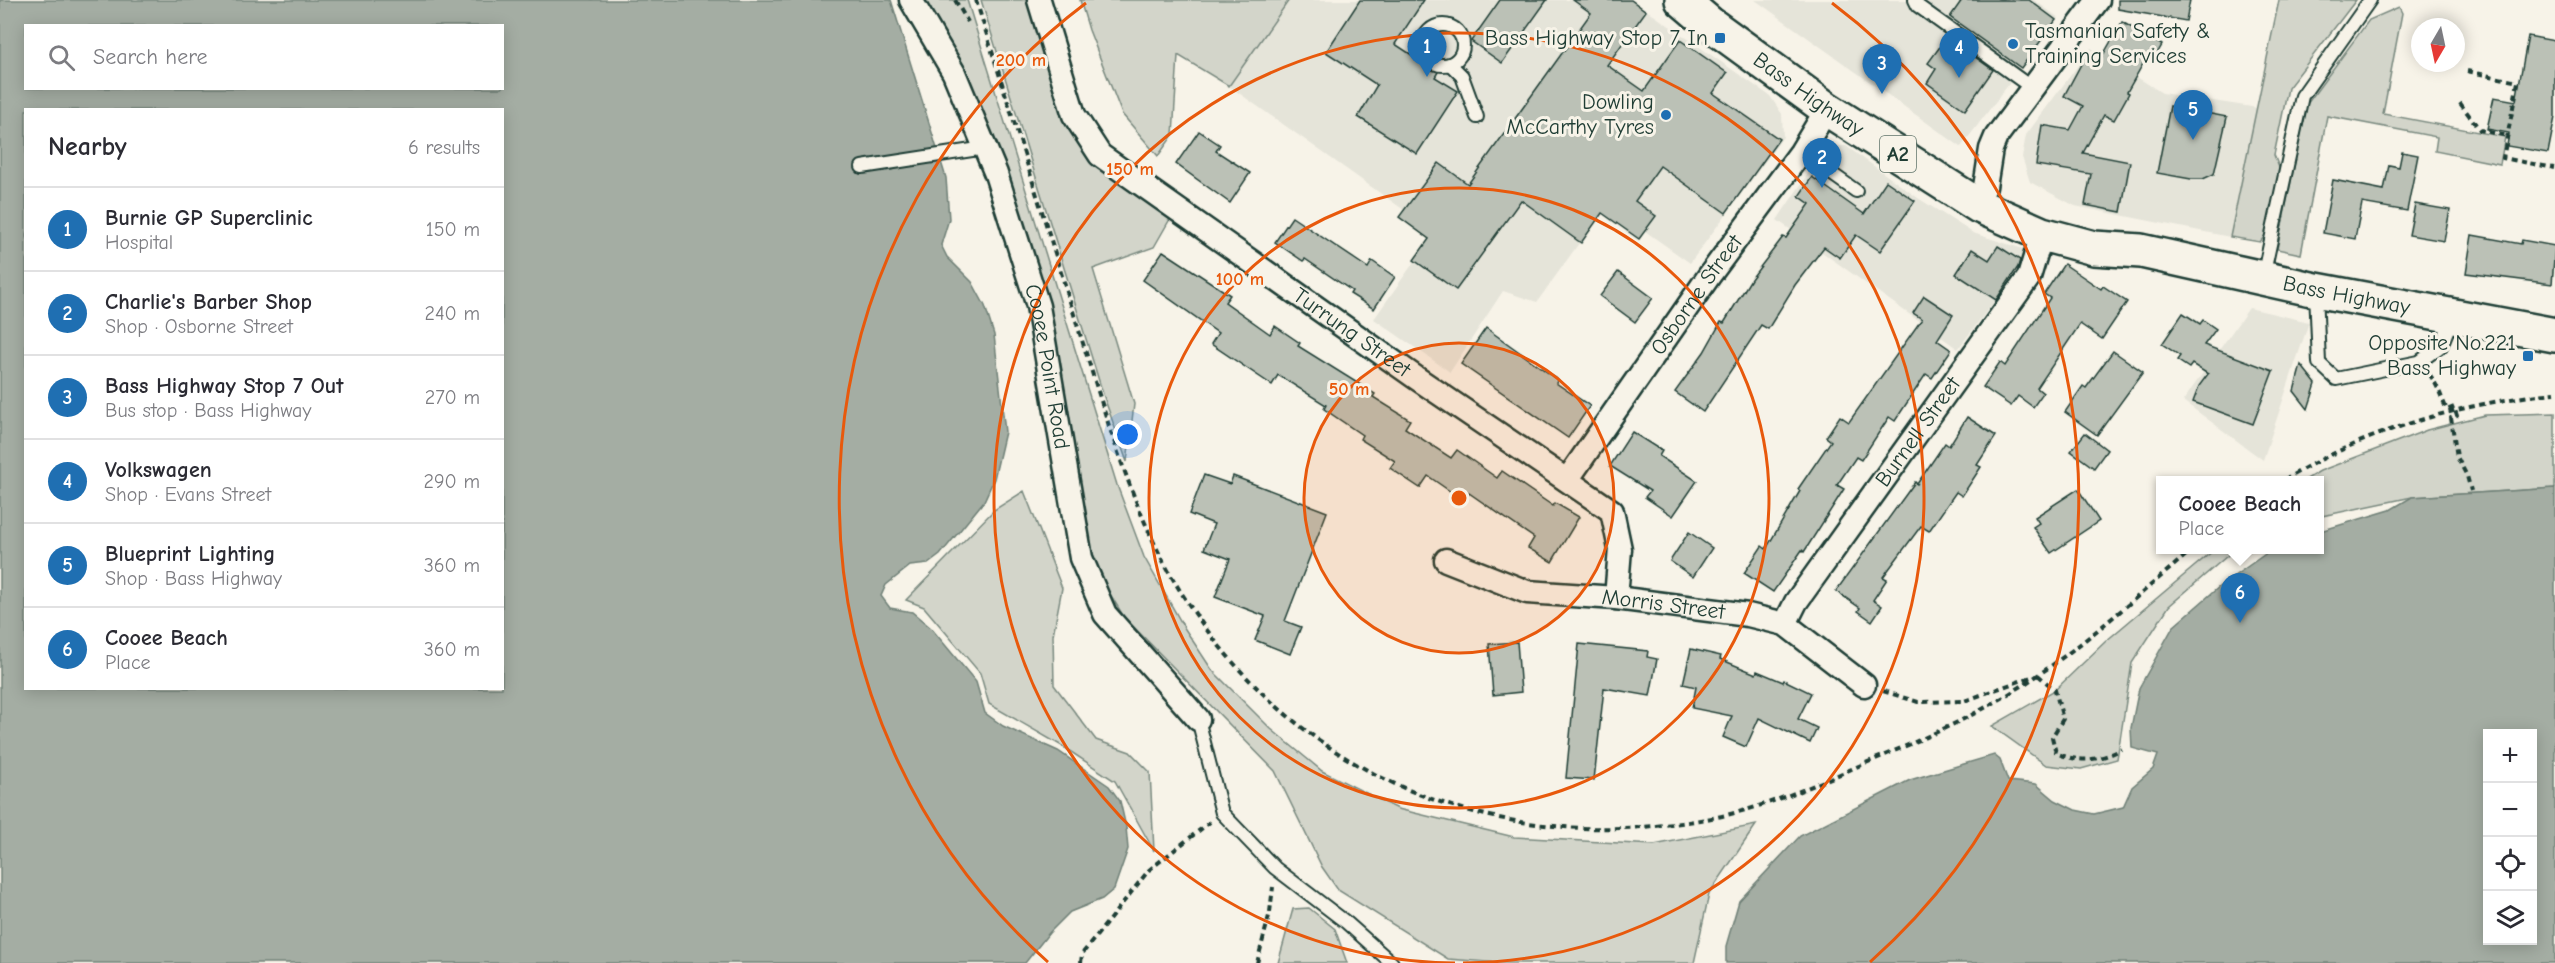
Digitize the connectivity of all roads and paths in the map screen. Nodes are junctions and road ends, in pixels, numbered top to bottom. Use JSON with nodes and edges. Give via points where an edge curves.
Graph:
{"nodes":[{"id":1,"x":911,"y":0,"type":"edge"},
{"id":2,"x":955,"y":0,"type":"edge"},
{"id":3,"x":1039,"y":0,"type":"edge"},
{"id":4,"x":1682,"y":0,"type":"edge"},
{"id":5,"x":1701,"y":0,"type":"edge"},
{"id":6,"x":1915,"y":0,"type":"edge"},
{"id":7,"x":2098,"y":0,"type":"edge"},
{"id":8,"x":2370,"y":0,"type":"edge"},
{"id":9,"x":968,"y":22,"type":"dead end"},
{"id":10,"x":1450,"y":64,"type":"dead end"},
{"id":11,"x":2467,"y":71,"type":"dead end"},
{"id":12,"x":2032,"y":88,"type":"junction"},
{"id":13,"x":2460,"y":103,"type":"dead end"},
{"id":14,"x":1827,"y":109,"type":"junction"},
{"id":15,"x":1477,"y":117,"type":"dead end"},
{"id":16,"x":2508,"y":136,"type":"junction"},
{"id":17,"x":985,"y":148,"type":"junction"},
{"id":18,"x":1801,"y":152,"type":"junction"},
{"id":19,"x":862,"y":167,"type":"dead end"},
{"id":20,"x":2554,"y":168,"type":"edge"},
{"id":21,"x":1985,"y":187,"type":"junction"},
{"id":22,"x":1856,"y":191,"type":"dead end"},
{"id":23,"x":2042,"y":234,"type":"junction"},
{"id":24,"x":2141,"y":251,"type":"junction"},
{"id":25,"x":2263,"y":278,"type":"junction"},
{"id":26,"x":2316,"y":290,"type":"junction"},
{"id":27,"x":2453,"y":316,"type":"junction"},
{"id":28,"x":2555,"y":335,"type":"edge"},
{"id":29,"x":2419,"y":362,"type":"junction"},
{"id":30,"x":2555,"y":393,"type":"edge"},
{"id":31,"x":2456,"y":411,"type":"junction"},
{"id":32,"x":2291,"y":476,"type":"edge"},
{"id":33,"x":1567,"y":480,"type":"junction"},
{"id":34,"x":2471,"y":491,"type":"dead end"},
{"id":35,"x":1446,"y":560,"type":"dead end"},
{"id":36,"x":1616,"y":598,"type":"junction"},
{"id":37,"x":1785,"y":624,"type":"junction"},
{"id":38,"x":1864,"y":685,"type":"joint"},
{"id":39,"x":1198,"y":719,"type":"joint"},
{"id":40,"x":2122,"y":749,"type":"dead end"},
{"id":41,"x":1222,"y":813,"type":"junction"},
{"id":42,"x":1275,"y":868,"type":"junction"},
{"id":43,"x":1081,"y":963,"type":"edge"},
{"id":44,"x":1257,"y":963,"type":"edge"},
{"id":45,"x":1392,"y":963,"type":"edge"}],
"edges":[{"from":1,"to":17,"type":"street","name":"Cooee Point Road","via":[[954,73]]},
{"from":2,"to":9,"type":"path"},
{"from":3,"to":33,"type":"street","name":"Turrung Street","via":[[1074,114],[1100,155]]},
{"from":4,"to":14,"type":"highway","name":"Bass Highway","number":"A2"},
{"from":5,"to":21,"type":"highway","name":"Bass Highway","number":"A2","via":[[1752,31],[1921,152]]},
{"from":6,"to":12,"type":"lane"},
{"from":7,"to":12,"type":"street"},
{"from":8,"to":25,"type":"lane","via":[[2302,96]]},
{"from":10,"to":15,"type":"lane","via":[[1462,76]]},
{"from":11,"to":16,"type":"path","via":[[2518,82]]},
{"from":12,"to":21,"type":"street","via":[[1996,137]]},
{"from":13,"to":16,"type":"path","via":[[2480,130]]},
{"from":14,"to":18,"type":"street","name":"Osborne Street"},
{"from":14,"to":23,"type":"highway","name":"Bass Highway","number":"A2","via":[[1979,206]]},
{"from":16,"to":20,"type":"path","via":[[2503,158]]},
{"from":17,"to":19,"type":"lane"},
{"from":17,"to":39,"type":"street","name":"Cooee Point Road","via":[[1038,306],[1081,558],[1105,614]]},
{"from":18,"to":22,"type":"lane"},
{"from":18,"to":33,"type":"street","name":"Osborne Street"},
{"from":21,"to":24,"type":"highway","name":"Bass Highway","number":"A2","via":[[2032,210]]},
{"from":23,"to":24,"type":"highway","name":"Bass Highway","number":"A2","via":[[2094,248]]},
{"from":23,"to":37,"type":"street","name":"Burnell Street","via":[[2029,277],[1796,602]]},
{"from":24,"to":25,"type":"highway","name":"Bass Highway","number":"A2"},
{"from":25,"to":26,"type":"highway","name":"Bass Highway","number":"A2"},
{"from":26,"to":27,"type":"highway","name":"Bass Highway","number":"A2"},
{"from":26,"to":29,"type":"lane","via":[[2319,363],[2336,379]]},
{"from":27,"to":28,"type":"highway","name":"Bass Highway","number":"A2"},
{"from":27,"to":29,"type":"lane","via":[[2441,346]]},
{"from":29,"to":31,"type":"path","via":[[2437,383],[2447,410],[2454,407]]},
{"from":30,"to":31,"type":"path"},
{"from":31,"to":32,"type":"path","via":[[2342,448]]},
{"from":31,"to":34,"type":"path","via":[[2457,416],[2451,418],[2457,457]]},
{"from":33,"to":36,"type":"street","name":"Turrung Street","via":[[1612,511],[1620,549]]},
{"from":35,"to":36,"type":"street","name":"Morris Street","via":[[1527,592]]},
{"from":36,"to":37,"type":"street","name":"Morris Street","via":[[1748,615]]},
{"from":37,"to":38,"type":"street","name":"Morris Street"},
{"from":38,"to":40,"type":"path","via":[[1918,702],[1964,701],[2040,674],[2055,690],[2063,719],[2052,737],[2056,753],[2073,760],[2107,757]]},
{"from":39,"to":41,"type":"lane"},
{"from":41,"to":42,"type":"lane"},
{"from":41,"to":43,"type":"path","via":[[1149,870],[1082,954]]},
{"from":42,"to":44,"type":"path","via":[[1270,912]]},
{"from":42,"to":45,"type":"lane"}]}
